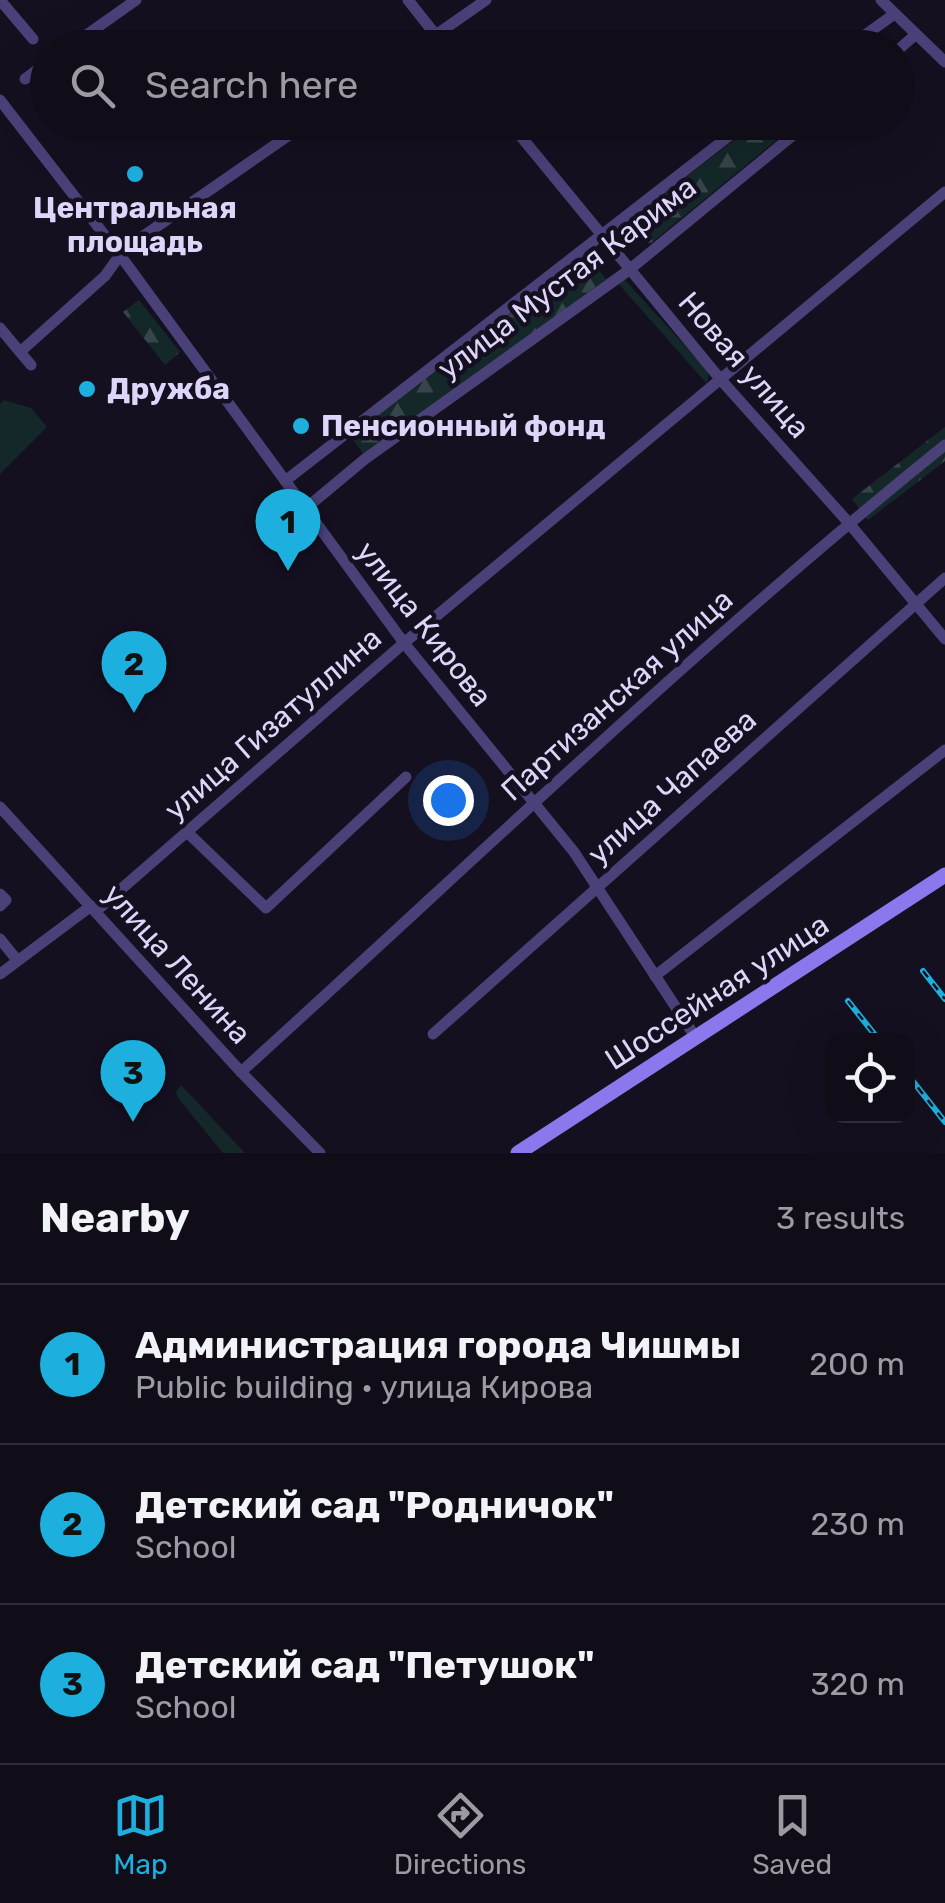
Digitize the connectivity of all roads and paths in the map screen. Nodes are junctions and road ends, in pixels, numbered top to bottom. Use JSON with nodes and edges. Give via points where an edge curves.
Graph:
{"nodes":[{"id":1,"x":0,"y":0,"type":"edge"},
{"id":2,"x":136,"y":0,"type":"edge"},
{"id":3,"x":408,"y":0,"type":"edge"},
{"id":4,"x":486,"y":0,"type":"edge"},
{"id":5,"x":881,"y":0,"type":"edge"},
{"id":6,"x":893,"y":15,"type":"junction"},
{"id":7,"x":94,"y":30,"type":"edge"},
{"id":8,"x":432,"y":30,"type":"edge"},
{"id":9,"x":443,"y":30,"type":"edge"},
{"id":10,"x":872,"y":30,"type":"edge"},
{"id":11,"x":910,"y":30,"type":"edge"},
{"id":12,"x":30,"y":35,"type":"edge"},
{"id":13,"x":916,"y":35,"type":"edge"},
{"id":14,"x":945,"y":62,"type":"edge"},
{"id":15,"x":30,"y":75,"type":"edge"},
{"id":16,"x":25,"y":78,"type":"dead end"},
{"id":17,"x":0,"y":100,"type":"edge"},
{"id":18,"x":30,"y":139,"type":"edge"},
{"id":19,"x":31,"y":140,"type":"edge"},
{"id":20,"x":283,"y":140,"type":"edge"},
{"id":21,"x":523,"y":140,"type":"edge"},
{"id":22,"x":724,"y":140,"type":"edge"},
{"id":23,"x":787,"y":140,"type":"edge"},
{"id":24,"x":945,"y":192,"type":"edge"},
{"id":25,"x":601,"y":236,"type":"junction"},
{"id":26,"x":120,"y":255,"type":"junction"},
{"id":27,"x":630,"y":270,"type":"junction"},
{"id":28,"x":0,"y":328,"type":"edge"},
{"id":29,"x":20,"y":352,"type":"junction"},
{"id":30,"x":31,"y":365,"type":"dead end"},
{"id":31,"x":721,"y":380,"type":"junction"},
{"id":32,"x":945,"y":444,"type":"edge"},
{"id":33,"x":284,"y":481,"type":"junction"},
{"id":34,"x":305,"y":509,"type":"junction"},
{"id":35,"x":848,"y":522,"type":"junction"},
{"id":36,"x":945,"y":578,"type":"edge"},
{"id":37,"x":914,"y":603,"type":"junction"},
{"id":38,"x":945,"y":638,"type":"edge"},
{"id":39,"x":404,"y":644,"type":"junction"},
{"id":40,"x":945,"y":750,"type":"edge"},
{"id":41,"x":406,"y":777,"type":"dead end"},
{"id":42,"x":533,"y":802,"type":"junction"},
{"id":43,"x":0,"y":807,"type":"edge"},
{"id":44,"x":186,"y":832,"type":"junction"},
{"id":45,"x":945,"y":875,"type":"edge"},
{"id":46,"x":597,"y":888,"type":"junction"},
{"id":47,"x":0,"y":894,"type":"edge"},
{"id":48,"x":0,"y":906,"type":"edge"},
{"id":49,"x":93,"y":908,"type":"junction"},
{"id":50,"x":0,"y":938,"type":"edge"},
{"id":51,"x":17,"y":960,"type":"junction"},
{"id":52,"x":0,"y":974,"type":"edge"},
{"id":53,"x":655,"y":976,"type":"junction"},
{"id":54,"x":433,"y":1034,"type":"dead end"},
{"id":55,"x":696,"y":1038,"type":"junction"},
{"id":56,"x":241,"y":1072,"type":"junction"},
{"id":57,"x":320,"y":1153,"type":"edge"},
{"id":58,"x":518,"y":1153,"type":"edge"}],
"edges":[{"from":1,"to":12,"type":"street"},
{"from":2,"to":7,"type":"street"},
{"from":3,"to":8,"type":"street"},
{"from":4,"to":9,"type":"street"},
{"from":5,"to":6,"type":"street"},
{"from":6,"to":10,"type":"street"},
{"from":6,"to":11,"type":"street"},
{"from":13,"to":14,"type":"street"},
{"from":15,"to":16,"type":"street"},
{"from":17,"to":18,"type":"street","name":"улица Кирова"},
{"from":19,"to":26,"type":"street","name":"улица Кирова"},
{"from":20,"to":26,"type":"street"},
{"from":21,"to":25,"type":"street","name":"Новая улица"},
{"from":22,"to":25,"type":"street","name":"улица Мустая Карима"},
{"from":23,"to":27,"type":"street","name":"улица Мустая Карима"},
{"from":24,"to":31,"type":"street","name":"улица Гизатуллина"},
{"from":25,"to":27,"type":"street","name":"Новая улица"},
{"from":25,"to":33,"type":"street","name":"улица Мустая Карима"},
{"from":26,"to":29,"type":"street"},
{"from":26,"to":33,"type":"street","name":"улица Кирова"},
{"from":27,"to":31,"type":"street","name":"Новая улица"},
{"from":27,"to":34,"type":"street","name":"улица Мустая Карима"},
{"from":28,"to":29,"type":"street"},
{"from":29,"to":30,"type":"street"},
{"from":31,"to":35,"type":"street","name":"Новая улица"},
{"from":31,"to":39,"type":"street","name":"улица Гизатуллина"},
{"from":32,"to":35,"type":"street","name":"Партизанская улица"},
{"from":33,"to":34,"type":"street","name":"улица Кирова"},
{"from":34,"to":39,"type":"street","name":"улица Кирова"},
{"from":35,"to":37,"type":"street","name":"Новая улица"},
{"from":35,"to":42,"type":"street","name":"Партизанская улица"},
{"from":36,"to":37,"type":"street","name":"улица Чапаева"},
{"from":37,"to":38,"type":"street","name":"Новая улица"},
{"from":37,"to":46,"type":"street","name":"улица Чапаева"},
{"from":39,"to":42,"type":"street","name":"улица Кирова"},
{"from":39,"to":44,"type":"street","name":"улица Гизатуллина"},
{"from":40,"to":53,"type":"street","name":"Шоссейная улица"},
{"from":41,"to":44,"type":"street","via":[[266,908]]},
{"from":42,"to":46,"type":"street","name":"улица Кирова"},
{"from":42,"to":56,"type":"street","name":"Партизанская улица"},
{"from":43,"to":49,"type":"street","name":"улица Ленина"},
{"from":44,"to":49,"type":"street","name":"улица Гизатуллина"},
{"from":45,"to":55,"type":"main road","name":"Шоссейная улица"},
{"from":46,"to":53,"type":"street","name":"улица Кирова"},
{"from":46,"to":54,"type":"street","name":"улица Чапаева"},
{"from":47,"to":48,"type":"street","via":[[6,900]]},
{"from":49,"to":51,"type":"street","name":"улица Гизатуллина"},
{"from":49,"to":56,"type":"street","name":"улица Ленина"},
{"from":50,"to":51,"type":"street"},
{"from":51,"to":52,"type":"street","name":"улица Гизатуллина"},
{"from":53,"to":55,"type":"street","name":"улица Кирова"},
{"from":55,"to":58,"type":"main road","name":"Шоссейная улица"},
{"from":56,"to":57,"type":"street","name":"улица Ленина"}]}
